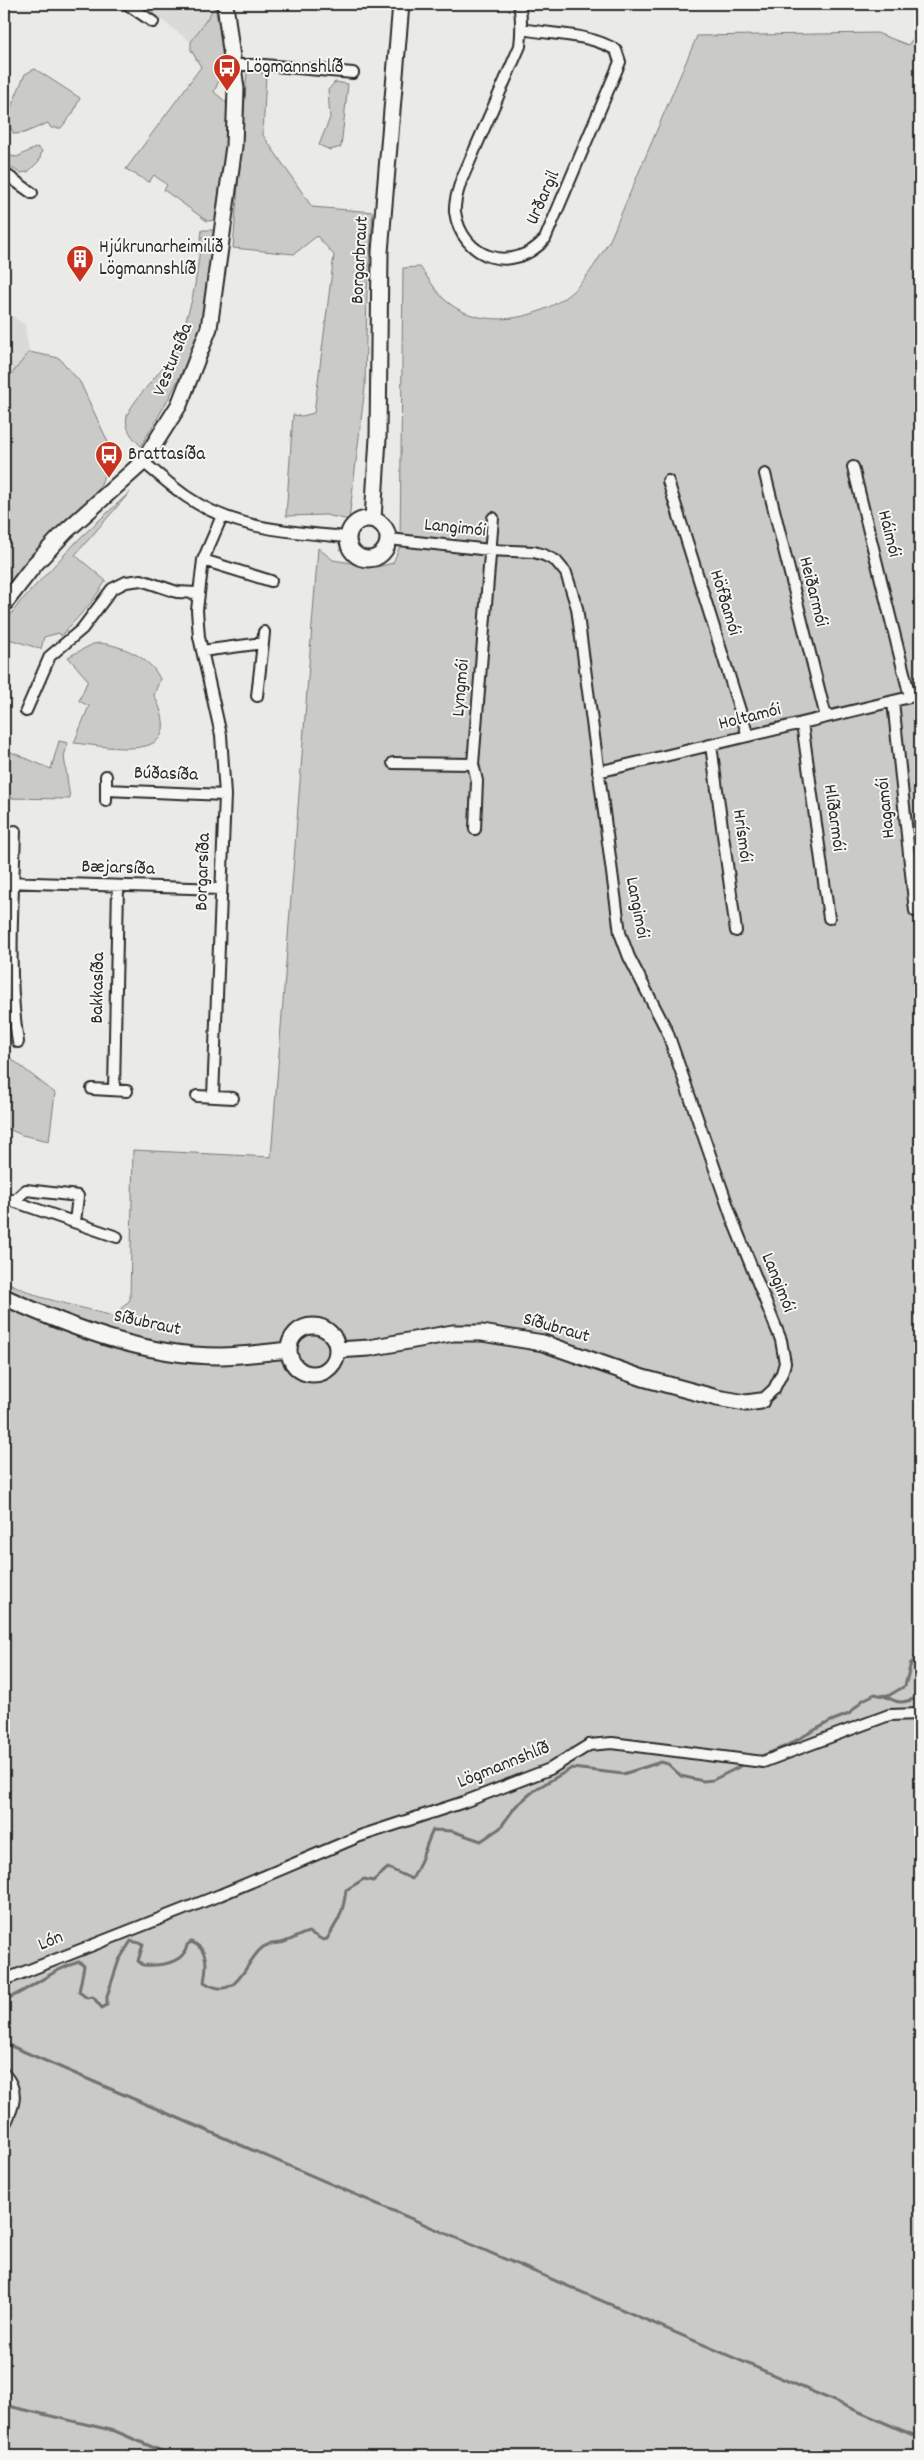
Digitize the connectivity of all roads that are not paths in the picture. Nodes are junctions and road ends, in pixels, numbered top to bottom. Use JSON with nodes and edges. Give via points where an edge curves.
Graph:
{"nodes":[{"id":1,"x":127,"y":4,"type":"edge"},
{"id":2,"x":225,"y":4,"type":"edge"},
{"id":3,"x":401,"y":4,"type":"edge"},
{"id":4,"x":519,"y":4,"type":"edge"},
{"id":5,"x":153,"y":22,"type":"dead end"},
{"id":6,"x":522,"y":29,"type":"junction"},
{"id":7,"x":234,"y":65,"type":"junction"},
{"id":8,"x":353,"y":73,"type":"dead end"},
{"id":9,"x":4,"y":173,"type":"edge"},
{"id":10,"x":32,"y":193,"type":"dead end"},
{"id":11,"x":142,"y":462,"type":"junction"},
{"id":12,"x":853,"y":467,"type":"dead end"},
{"id":13,"x":765,"y":474,"type":"dead end"},
{"id":14,"x":668,"y":481,"type":"dead end"},
{"id":15,"x":222,"y":516,"type":"junction"},
{"id":16,"x":493,"y":518,"type":"dead end"},
{"id":17,"x":373,"y":519,"type":"junction"},
{"id":18,"x":348,"y":537,"type":"junction"},
{"id":19,"x":389,"y":539,"type":"junction"},
{"id":20,"x":490,"y":550,"type":"junction"},
{"id":21,"x":203,"y":560,"type":"junction"},
{"id":22,"x":271,"y":581,"type":"dead end"},
{"id":23,"x":197,"y":593,"type":"junction"},
{"id":24,"x":4,"y":604,"type":"edge"},
{"id":25,"x":264,"y":632,"type":"dead end"},
{"id":26,"x":263,"y":643,"type":"junction"},
{"id":27,"x":202,"y":651,"type":"junction"},
{"id":28,"x":257,"y":696,"type":"dead end"},
{"id":29,"x":910,"y":697,"type":"joint"},
{"id":30,"x":893,"y":701,"type":"junction"},
{"id":31,"x":26,"y":711,"type":"dead end"},
{"id":32,"x":826,"y":717,"type":"junction"},
{"id":33,"x":802,"y":723,"type":"junction"},
{"id":34,"x":748,"y":736,"type":"junction"},
{"id":35,"x":711,"y":745,"type":"junction"},
{"id":36,"x":393,"y":763,"type":"dead end"},
{"id":37,"x":473,"y":764,"type":"junction"},
{"id":38,"x":598,"y":772,"type":"junction"},
{"id":39,"x":106,"y":776,"type":"dead end"},
{"id":40,"x":106,"y":790,"type":"junction"},
{"id":41,"x":225,"y":794,"type":"junction"},
{"id":42,"x":106,"y":801,"type":"dead end"},
{"id":43,"x":475,"y":829,"type":"dead end"},
{"id":44,"x":15,"y":831,"type":"dead end"},
{"id":45,"x":9,"y":882,"type":"edge"},
{"id":46,"x":118,"y":886,"type":"junction"},
{"id":47,"x":221,"y":890,"type":"junction"},
{"id":48,"x":915,"y":911,"type":"dead end"},
{"id":49,"x":829,"y":918,"type":"dead end"},
{"id":50,"x":736,"y":931,"type":"dead end"},
{"id":51,"x":18,"y":1042,"type":"dead end"},
{"id":52,"x":92,"y":1089,"type":"dead end"},
{"id":53,"x":114,"y":1090,"type":"junction"},
{"id":54,"x":127,"y":1091,"type":"dead end"},
{"id":55,"x":197,"y":1096,"type":"dead end"},
{"id":56,"x":213,"y":1097,"type":"junction"},
{"id":57,"x":233,"y":1098,"type":"dead end"},
{"id":58,"x":9,"y":1200,"type":"edge"},
{"id":59,"x":75,"y":1222,"type":"junction"},
{"id":60,"x":117,"y":1237,"type":"dead end"},
{"id":61,"x":4,"y":1297,"type":"edge"},
{"id":62,"x":289,"y":1350,"type":"junction"},
{"id":63,"x":337,"y":1350,"type":"junction"},
{"id":64,"x":761,"y":1401,"type":"joint"},
{"id":65,"x":920,"y":1714,"type":"edge"},
{"id":66,"x":111,"y":1936,"type":"joint"},
{"id":67,"x":4,"y":1980,"type":"edge"},
{"id":68,"x":4,"y":2074,"type":"edge"},
{"id":69,"x":4,"y":2126,"type":"edge"}],
"edges":[{"from":1,"to":5,"type":"street"},
{"from":2,"to":7,"type":"street","name":"Vestursíða"},
{"from":3,"to":17,"type":"street","name":"Borgarbraut","via":[[380,252],[378,438]]},
{"from":4,"to":6,"type":"street","name":"Urðargil"},
{"from":6,"to":6,"type":"street","name":"Urðargil","via":[[515,58],[461,181],[456,204],[459,228],[469,242],[484,255],[497,259],[526,256],[545,239],[620,62],[616,50],[602,43],[578,36]]},
{"from":7,"to":8,"type":"street"},
{"from":7,"to":11,"type":"street","name":"Vestursíða","via":[[234,146],[209,328],[179,405]]},
{"from":9,"to":10,"type":"street"},
{"from":11,"to":15,"type":"street","via":[[188,498]]},
{"from":11,"to":24,"type":"street","name":"Vestursíða","via":[[65,532]]},
{"from":12,"to":29,"type":"street","name":"Háimói"},
{"from":13,"to":32,"type":"street","name":"Heiðarmói"},
{"from":14,"to":34,"type":"street","name":"Höfðamói"},
{"from":15,"to":18,"type":"street","via":[[254,527]]},
{"from":15,"to":21,"type":"street","name":"Borgarsíða"},
{"from":16,"to":20,"type":"street","name":"Lyngmói"},
{"from":17,"to":18,"type":"street","via":[[354,525]]},
{"from":17,"to":19,"type":"street","via":[[384,526]]},
{"from":18,"to":19,"type":"street","via":[[352,551],[368,560],[385,551]]},
{"from":19,"to":20,"type":"street","name":"Langimói"},
{"from":20,"to":37,"type":"street","name":"Lyngmói"},
{"from":20,"to":38,"type":"street","name":"Langimói","via":[[544,555],[556,560],[566,573],[577,608]]},
{"from":21,"to":22,"type":"street"},
{"from":21,"to":23,"type":"street","name":"Borgarsíða"},
{"from":23,"to":27,"type":"street","name":"Borgarsíða"},
{"from":23,"to":31,"type":"street","via":[[177,592],[141,580],[126,582],[112,589],[82,629],[50,656]]},
{"from":25,"to":26,"type":"street"},
{"from":26,"to":27,"type":"street"},
{"from":26,"to":28,"type":"street"},
{"from":27,"to":41,"type":"street","name":"Borgarsíða","via":[[221,735]]},
{"from":29,"to":30,"type":"street","name":"Holtamói"},
{"from":30,"to":32,"type":"street","name":"Holtamói"},
{"from":30,"to":48,"type":"street","name":"Hagamói"},
{"from":32,"to":33,"type":"street","name":"Holtamói"},
{"from":33,"to":34,"type":"street","name":"Holtamói"},
{"from":33,"to":49,"type":"street","name":"Hlíðarmói"},
{"from":34,"to":35,"type":"street","name":"Holtamói"},
{"from":35,"to":38,"type":"street","name":"Holtamói"},
{"from":35,"to":50,"type":"street","name":"Hrísmói"},
{"from":36,"to":37,"type":"street"},
{"from":37,"to":43,"type":"street","name":"Lyngmói","via":[[477,782]]},
{"from":38,"to":64,"type":"street","name":"Langimói","via":[[620,933],[667,1031],[733,1221],[784,1352],[785,1363],[779,1382]]},
{"from":39,"to":40,"type":"street","name":"Búðasíða"},
{"from":40,"to":41,"type":"street","name":"Búðasíða"},
{"from":40,"to":42,"type":"street","name":"Búðasíða"},
{"from":41,"to":47,"type":"street","name":"Borgarsíða"},
{"from":44,"to":45,"type":"street"},
{"from":45,"to":46,"type":"street","name":"Bæjarsíða"},
{"from":45,"to":51,"type":"street","via":[[11,973]]},
{"from":46,"to":47,"type":"street","name":"Bæjarsíða"},
{"from":46,"to":53,"type":"street","name":"Bakkasíða"},
{"from":47,"to":56,"type":"street","name":"Borgarsíða"},
{"from":52,"to":53,"type":"street"},
{"from":53,"to":54,"type":"street"},
{"from":55,"to":56,"type":"street"},
{"from":56,"to":57,"type":"street"},
{"from":58,"to":59,"type":"street"},
{"from":58,"to":59,"type":"street","via":[[26,1190],[78,1196]]},
{"from":59,"to":60,"type":"street"},
{"from":61,"to":62,"type":"street","name":"Síðubraut","via":[[121,1343],[220,1356]]},
{"from":62,"to":63,"type":"street","via":[[296,1334],[314,1326],[329,1333]]},
{"from":62,"to":63,"type":"street","via":[[297,1368],[312,1374],[328,1369]]},
{"from":63,"to":64,"type":"street","name":"Síðubraut","via":[[482,1333],[543,1343],[643,1378],[701,1394],[746,1403]]},
{"from":65,"to":66,"type":"street","name":"Lögmannshlíð","via":[[889,1715],[763,1762],[612,1742],[589,1745],[550,1769],[464,1802],[360,1836],[220,1895]]},
{"from":66,"to":67,"type":"street","name":"Lón"},
{"from":68,"to":69,"type":"street","via":[[13,2089],[14,2102]]}]}
